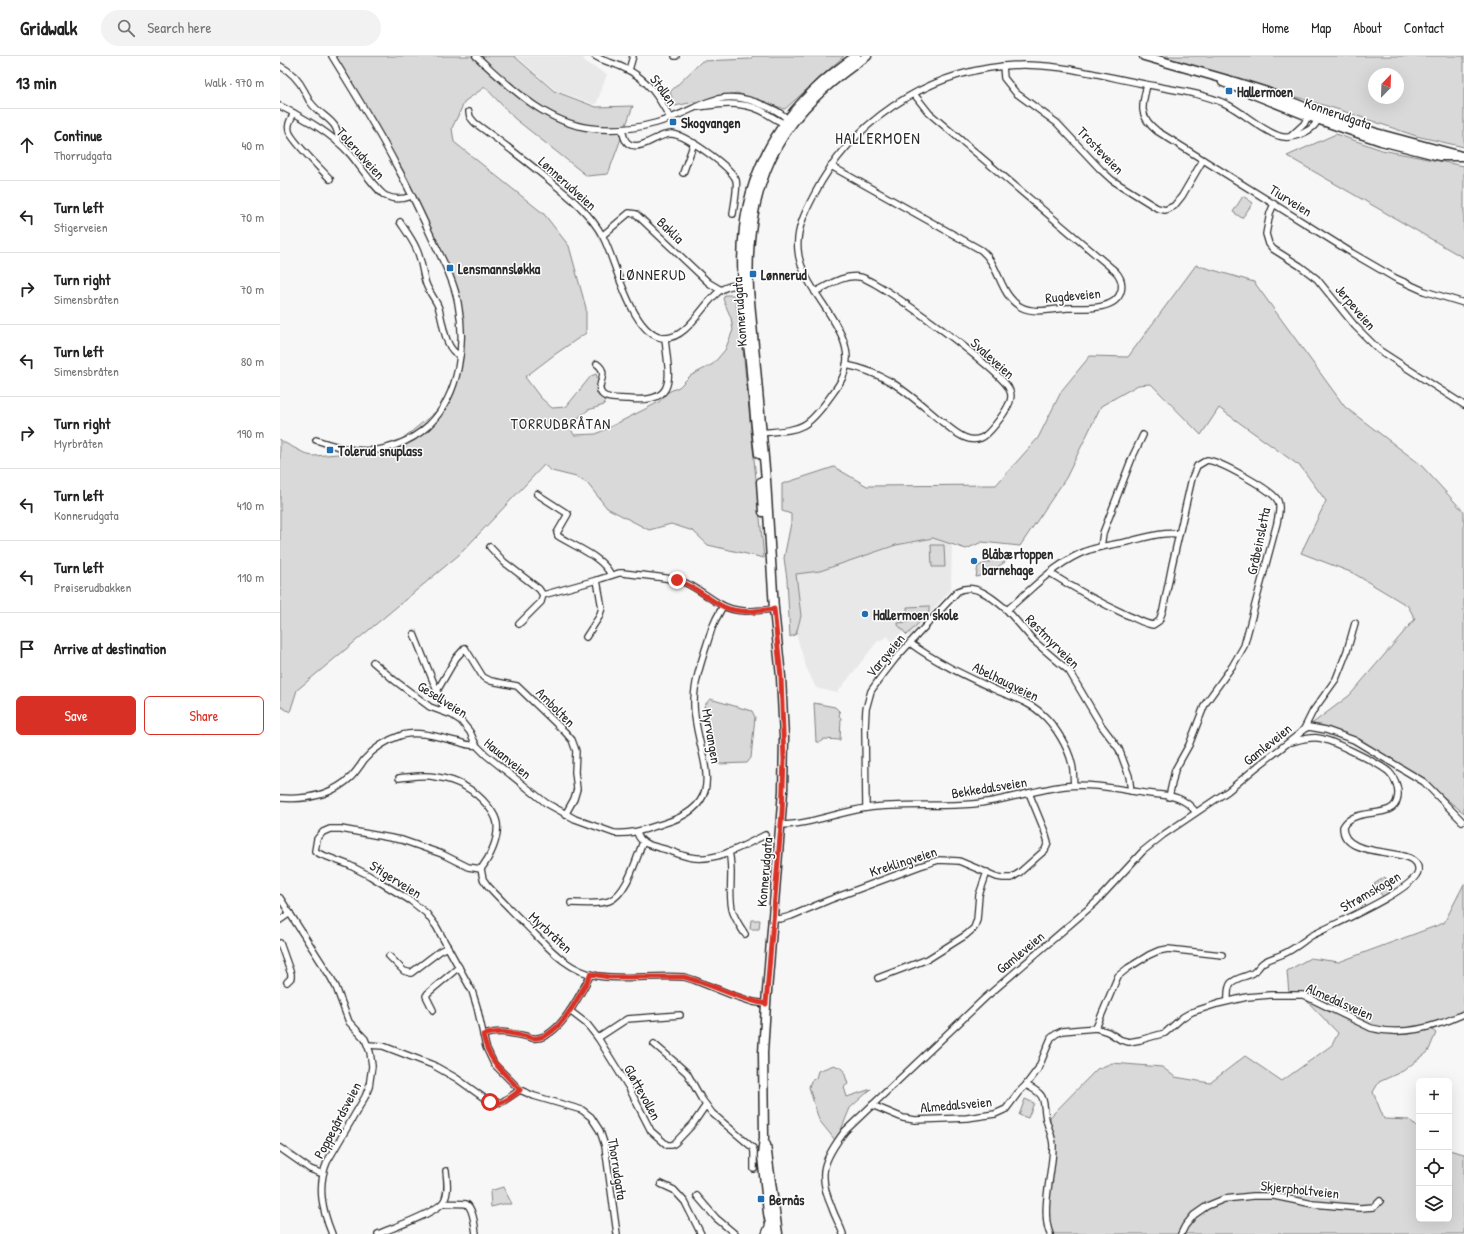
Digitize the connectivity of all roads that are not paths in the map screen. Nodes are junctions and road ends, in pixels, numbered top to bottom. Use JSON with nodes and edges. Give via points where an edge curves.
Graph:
{"nodes":[{"id":1,"x":332,"y":56,"type":"edge"},
{"id":2,"x":476,"y":56,"type":"edge"},
{"id":3,"x":595,"y":56,"type":"edge"},
{"id":4,"x":633,"y":56,"type":"edge"},
{"id":5,"x":856,"y":56,"type":"edge"},
{"id":6,"x":868,"y":56,"type":"edge"},
{"id":7,"x":1144,"y":56,"type":"edge"},
{"id":8,"x":280,"y":66,"type":"edge"},
{"id":9,"x":1003,"y":66,"type":"junction"},
{"id":10,"x":629,"y":70,"type":"junction"},
{"id":11,"x":1214,"y":77,"type":"junction"},
{"id":12,"x":1147,"y":85,"type":"junction"},
{"id":13,"x":914,"y":94,"type":"junction"},
{"id":14,"x":280,"y":106,"type":"edge"},
{"id":15,"x":469,"y":112,"type":"dead end"},
{"id":16,"x":294,"y":113,"type":"junction"},
{"id":17,"x":1308,"y":116,"type":"junction"},
{"id":18,"x":1318,"y":116,"type":"junction"},
{"id":19,"x":670,"y":118,"type":"junction"},
{"id":20,"x":787,"y":123,"type":"junction"},
{"id":21,"x":622,"y":130,"type":"junction"},
{"id":22,"x":1291,"y":136,"type":"junction"},
{"id":23,"x":338,"y":142,"type":"junction"},
{"id":24,"x":694,"y":143,"type":"junction"},
{"id":25,"x":1461,"y":156,"type":"edge"},
{"id":26,"x":1203,"y":160,"type":"junction"},
{"id":27,"x":831,"y":166,"type":"junction"},
{"id":28,"x":683,"y":173,"type":"dead end"},
{"id":29,"x":330,"y":178,"type":"dead end"},
{"id":30,"x":412,"y":196,"type":"junction"},
{"id":31,"x":1274,"y":204,"type":"junction"},
{"id":32,"x":733,"y":214,"type":"dead end"},
{"id":33,"x":400,"y":222,"type":"dead end"},
{"id":34,"x":603,"y":236,"type":"junction"},
{"id":35,"x":746,"y":284,"type":"junction"},
{"id":36,"x":721,"y":290,"type":"junction"},
{"id":37,"x":815,"y":292,"type":"junction"},
{"id":38,"x":1464,"y":303,"type":"edge"},
{"id":39,"x":666,"y":338,"type":"junction"},
{"id":40,"x":460,"y":354,"type":"junction"},
{"id":41,"x":597,"y":364,"type":"dead end"},
{"id":42,"x":846,"y":365,"type":"junction"},
{"id":43,"x":1464,"y":405,"type":"edge"},
{"id":44,"x":759,"y":433,"type":"junction"},
{"id":45,"x":1143,"y":435,"type":"dead end"},
{"id":46,"x":316,"y":440,"type":"dead end"},
{"id":47,"x":537,"y":494,"type":"dead end"},
{"id":48,"x":1179,"y":534,"type":"junction"},
{"id":49,"x":490,"y":547,"type":"dead end"},
{"id":50,"x":1101,"y":547,"type":"junction"},
{"id":51,"x":1050,"y":573,"type":"junction"},
{"id":52,"x":611,"y":575,"type":"junction"},
{"id":53,"x":597,"y":580,"type":"junction"},
{"id":54,"x":543,"y":595,"type":"junction"},
{"id":55,"x":724,"y":606,"type":"junction"},
{"id":56,"x":774,"y":609,"type":"junction"},
{"id":57,"x":1007,"y":610,"type":"junction"},
{"id":58,"x":1355,"y":623,"type":"dead end"},
{"id":59,"x":519,"y":624,"type":"dead end"},
{"id":60,"x":414,"y":634,"type":"dead end"},
{"id":61,"x":586,"y":637,"type":"dead end"},
{"id":62,"x":910,"y":643,"type":"junction"},
{"id":63,"x":373,"y":662,"type":"dead end"},
{"id":64,"x":437,"y":691,"type":"junction"},
{"id":65,"x":452,"y":715,"type":"junction"},
{"id":66,"x":1304,"y":729,"type":"junction"},
{"id":67,"x":1289,"y":743,"type":"junction"},
{"id":68,"x":476,"y":745,"type":"junction"},
{"id":69,"x":399,"y":778,"type":"dead end"},
{"id":70,"x":1074,"y":786,"type":"junction"},
{"id":71,"x":1131,"y":791,"type":"junction"},
{"id":72,"x":1029,"y":794,"type":"junction"},
{"id":73,"x":1169,"y":797,"type":"junction"},
{"id":74,"x":280,"y":798,"type":"edge"},
{"id":75,"x":866,"y":808,"type":"junction"},
{"id":76,"x":1196,"y":812,"type":"junction"},
{"id":77,"x":565,"y":815,"type":"junction"},
{"id":78,"x":1462,"y":821,"type":"dead end"},
{"id":79,"x":780,"y":825,"type":"junction"},
{"id":80,"x":636,"y":832,"type":"junction"},
{"id":81,"x":765,"y":835,"type":"dead end"},
{"id":82,"x":643,"y":842,"type":"junction"},
{"id":83,"x":729,"y":852,"type":"junction"},
{"id":84,"x":481,"y":869,"type":"junction"},
{"id":85,"x":987,"y":872,"type":"junction"},
{"id":86,"x":280,"y":898,"type":"edge"},
{"id":87,"x":571,"y":903,"type":"dead end"},
{"id":88,"x":290,"y":913,"type":"junction"},
{"id":89,"x":773,"y":918,"type":"junction"},
{"id":90,"x":280,"y":920,"type":"edge"},
{"id":91,"x":745,"y":934,"type":"dead end"},
{"id":92,"x":280,"y":943,"type":"edge"},
{"id":93,"x":448,"y":947,"type":"junction"},
{"id":94,"x":1222,"y":955,"type":"dead end"},
{"id":95,"x":389,"y":956,"type":"dead end"},
{"id":96,"x":459,"y":967,"type":"junction"},
{"id":97,"x":591,"y":974,"type":"junction"},
{"id":98,"x":878,"y":978,"type":"dead end"},
{"id":99,"x":287,"y":982,"type":"dead end"},
{"id":100,"x":1228,"y":1001,"type":"junction"},
{"id":101,"x":766,"y":1004,"type":"junction"},
{"id":102,"x":433,"y":1010,"type":"dead end"},
{"id":103,"x":570,"y":1011,"type":"junction"},
{"id":104,"x":1464,"y":1014,"type":"edge"},
{"id":105,"x":680,"y":1015,"type":"dead end"},
{"id":106,"x":1096,"y":1028,"type":"junction"},
{"id":107,"x":483,"y":1035,"type":"junction"},
{"id":108,"x":598,"y":1038,"type":"junction"},
{"id":109,"x":654,"y":1044,"type":"dead end"},
{"id":110,"x":368,"y":1045,"type":"junction"},
{"id":111,"x":1026,"y":1085,"type":"junction"},
{"id":112,"x":520,"y":1090,"type":"junction"},
{"id":113,"x":706,"y":1105,"type":"junction"},
{"id":114,"x":872,"y":1105,"type":"junction"},
{"id":115,"x":764,"y":1138,"type":"junction"},
{"id":116,"x":280,"y":1148,"type":"edge"},
{"id":117,"x":754,"y":1169,"type":"dead end"},
{"id":118,"x":446,"y":1171,"type":"dead end"},
{"id":119,"x":323,"y":1174,"type":"junction"},
{"id":120,"x":661,"y":1184,"type":"dead end"},
{"id":121,"x":697,"y":1196,"type":"dead end"},
{"id":122,"x":1380,"y":1201,"type":"dead end"},
{"id":123,"x":443,"y":1203,"type":"junction"},
{"id":124,"x":770,"y":1222,"type":"junction"},
{"id":125,"x":332,"y":1234,"type":"edge"},
{"id":126,"x":378,"y":1234,"type":"edge"},
{"id":127,"x":476,"y":1234,"type":"edge"},
{"id":128,"x":617,"y":1234,"type":"edge"},
{"id":129,"x":701,"y":1234,"type":"edge"},
{"id":130,"x":735,"y":1234,"type":"edge"},
{"id":131,"x":765,"y":1234,"type":"edge"},
{"id":132,"x":772,"y":1234,"type":"edge"},
{"id":133,"x":778,"y":1234,"type":"edge"},
{"id":134,"x":842,"y":1234,"type":"edge"},
{"id":135,"x":1050,"y":1234,"type":"edge"},
{"id":136,"x":1181,"y":1234,"type":"edge"}],
"edges":[{"from":1,"to":30,"type":"street"},
{"from":2,"to":21,"type":"street","via":[[523,97],[550,115],[589,128]]},
{"from":3,"to":10,"type":"street","name":"Stollen"},
{"from":4,"to":10,"type":"street"},
{"from":5,"to":20,"type":"main road","name":"Konnerudgata","via":[[825,79]]},
{"from":6,"to":20,"type":"main road","name":"Konnerudgata","via":[[830,84]]},
{"from":7,"to":11,"type":"main road","name":"Konnerudgata"},
{"from":8,"to":23,"type":"street","via":[[289,70],[300,82],[311,103],[336,126]]},
{"from":9,"to":12,"type":"street","via":[[1062,67]]},
{"from":9,"to":13,"type":"street","via":[[949,78]]},
{"from":9,"to":26,"type":"street","name":"Trosteveien","via":[[1004,78],[1016,93],[1057,123],[1112,180],[1156,208],[1165,210],[1174,206]]},
{"from":10,"to":19,"type":"street","name":"Stollen","via":[[649,86]]},
{"from":11,"to":17,"type":"main road","name":"Konnerudgata","via":[[1227,85]]},
{"from":11,"to":18,"type":"main road","name":"Konnerudgata","via":[[1267,92]]},
{"from":12,"to":22,"type":"street","via":[[1218,101],[1276,135]]},
{"from":12,"to":26,"type":"street","name":"Tiurveien","via":[[1144,118],[1157,131]]},
{"from":13,"to":27,"type":"street","via":[[890,108],[855,136]]},
{"from":13,"to":27,"type":"street","name":"Rugdeveien","via":[[929,113],[1115,271],[1122,284],[1121,293],[1115,301],[1096,307],[1040,310],[1022,308],[1008,295],[991,260],[981,250]]},
{"from":14,"to":16,"type":"street","name":"Tolerudveien"},
{"from":15,"to":34,"type":"street","name":"Lønnerudveien","via":[[475,123],[573,200]]},
{"from":16,"to":23,"type":"street","name":"Tolerudveien"},
{"from":16,"to":29,"type":"street","via":[[289,122],[289,132]]},
{"from":17,"to":18,"type":"main road","name":"Konnerudgata"},
{"from":17,"to":22,"type":"street","via":[[1304,124]]},
{"from":18,"to":22,"type":"street","via":[[1308,130]]},
{"from":18,"to":25,"type":"main road","name":"Konnerudgata"},
{"from":19,"to":20,"type":"street","via":[[721,97],[740,97],[761,104]]},
{"from":19,"to":21,"type":"street"},
{"from":20,"to":35,"type":"main road","name":"Konnerudgata","via":[[765,154],[750,200],[744,228]]},
{"from":21,"to":24,"type":"street","via":[[624,139],[633,145],[673,134]]},
{"from":23,"to":30,"type":"street","name":"Tolerudveien","via":[[384,196],[394,199]]},
{"from":24,"to":28,"type":"street"},
{"from":24,"to":32,"type":"street","via":[[735,179],[737,184]]},
{"from":26,"to":31,"type":"street","name":"Tiurveien"},
{"from":27,"to":37,"type":"street","via":[[810,203],[797,241],[801,269]]},
{"from":30,"to":40,"type":"street","via":[[456,295],[462,328]]},
{"from":31,"to":38,"type":"street","name":"Tiurveien","via":[[1395,278],[1424,291]]},
{"from":31,"to":43,"type":"street","name":"Jerpeveien","via":[[1266,234],[1273,249],[1317,279],[1363,335],[1379,350]]},
{"from":33,"to":40,"type":"street","via":[[416,246],[426,284],[438,305],[445,335],[452,350]]},
{"from":34,"to":36,"type":"street","name":"Baklia","via":[[629,213],[636,214],[709,283]]},
{"from":34,"to":39,"type":"street","name":"Lønnerudveien","via":[[639,320],[648,332]]},
{"from":35,"to":36,"type":"street","via":[[732,285]]},
{"from":35,"to":44,"type":"main road","name":"Konnerudgata"},
{"from":36,"to":39,"type":"street","via":[[687,328],[680,334]]},
{"from":37,"to":42,"type":"street","via":[[844,341]]},
{"from":37,"to":42,"type":"street","name":"Svaleveien","via":[[842,279],[859,277],[870,281],[926,318],[982,362],[1005,382],[1011,396],[1008,406],[986,435],[970,440],[956,433],[892,382]]},
{"from":39,"to":41,"type":"street","via":[[668,384],[661,394],[651,398],[604,396],[600,389],[603,371]]},
{"from":40,"to":46,"type":"street","via":[[454,382],[446,401],[436,417],[414,436],[392,446],[371,451],[345,448]]},
{"from":42,"to":44,"type":"street","via":[[838,384],[812,421],[801,428]]},
{"from":44,"to":56,"type":"main road","name":"Konnerudgata"},
{"from":45,"to":50,"type":"street","via":[[1103,533]]},
{"from":47,"to":52,"type":"street","via":[[568,514],[557,533],[558,536],[593,557],[608,569]]},
{"from":48,"to":50,"type":"street","name":"Røstmyrveien","via":[[1163,533]]},
{"from":48,"to":51,"type":"street","name":"Gråbeinsletta","via":[[1163,610],[1159,621],[1153,624],[1106,605]]},
{"from":48,"to":73,"type":"street","name":"Gråbeinsletta","via":[[1194,471],[1207,460],[1217,462],[1261,486],[1278,501],[1277,523],[1244,646],[1205,704],[1189,745],[1175,770]]},
{"from":49,"to":54,"type":"street"},
{"from":50,"to":51,"type":"street","name":"Røstmyrveien","via":[[1078,555]]},
{"from":51,"to":57,"type":"street","name":"Røstmyrveien"},
{"from":52,"to":53,"type":"street"},
{"from":52,"to":55,"type":"street","via":[[623,573],[677,580],[694,587]]},
{"from":53,"to":54,"type":"street"},
{"from":53,"to":61,"type":"street","via":[[602,608]]},
{"from":54,"to":59,"type":"street","via":[[541,602]]},
{"from":55,"to":56,"type":"street","via":[[743,611]]},
{"from":55,"to":80,"type":"street","name":"Myrvangen","via":[[712,628],[695,692],[695,722],[707,781],[705,793],[691,812]]},
{"from":56,"to":79,"type":"main road","name":"Konnerudgata","via":[[784,738]]},
{"from":57,"to":62,"type":"street","name":"Vargveien","via":[[985,594],[971,588],[958,590]]},
{"from":57,"to":71,"type":"street","name":"Røstmyrveien","via":[[1034,640],[1069,671],[1101,725],[1119,749],[1130,776]]},
{"from":58,"to":66,"type":"street","name":"Gamleveien","via":[[1338,675]]},
{"from":60,"to":64,"type":"street"},
{"from":62,"to":70,"type":"street","name":"Abelhaugveien","via":[[931,657],[1042,713],[1058,734],[1068,754]]},
{"from":62,"to":75,"type":"street","name":"Vargveien","via":[[878,680],[866,709]]},
{"from":63,"to":65,"type":"street","name":"Gesellveien","via":[[430,707]]},
{"from":64,"to":65,"type":"street","via":[[444,708]]},
{"from":64,"to":77,"type":"street","name":"Ambolten","via":[[452,664],[465,648],[483,677],[517,686],[560,726],[572,740],[576,751],[577,789]]},
{"from":65,"to":68,"type":"street","name":"Gesellveien","via":[[470,732]]},
{"from":66,"to":67,"type":"street","name":"Gamleveien"},
{"from":66,"to":78,"type":"street","name":"Gamleveien","via":[[1317,728],[1354,740],[1424,782]]},
{"from":67,"to":76,"type":"street","name":"Gamleveien","via":[[1228,791]]},
{"from":67,"to":100,"type":"street","name":"Strømskogen","via":[[1311,738],[1327,740],[1389,772],[1397,785],[1397,803],[1384,811],[1350,819],[1344,825],[1344,835],[1357,846],[1409,857],[1416,862],[1418,870],[1414,879],[1398,892],[1284,954],[1264,962],[1252,974],[1233,981],[1229,987]]},
{"from":68,"to":74,"type":"street","name":"Hauanveien","via":[[409,733],[385,742],[371,752],[351,776],[336,788],[304,799]]},
{"from":68,"to":77,"type":"street","name":"Hauanveien","via":[[509,775]]},
{"from":69,"to":84,"type":"street","via":[[426,776],[452,780],[466,786],[480,797],[497,821],[491,852]]},
{"from":70,"to":71,"type":"street","name":"Bekkedalsveien"},
{"from":70,"to":72,"type":"street","name":"Bekkedalsveien"},
{"from":71,"to":73,"type":"street","name":"Bekkedalsveien"},
{"from":72,"to":75,"type":"street","name":"Bekkedalsveien","via":[[947,806]]},
{"from":72,"to":85,"type":"street","name":"Kreklingveien","via":[[1048,838],[1046,847],[1015,876],[1003,878]]},
{"from":73,"to":76,"type":"street","name":"Bekkedalsveien","via":[[1185,802]]},
{"from":75,"to":79,"type":"street","name":"Bekkedalsveien","via":[[798,824]]},
{"from":76,"to":114,"type":"street","name":"Gamleveien","via":[[1143,852],[1095,904],[985,998]]},
{"from":77,"to":80,"type":"street","name":"Hauanveien","via":[[614,833]]},
{"from":79,"to":89,"type":"main road","name":"Konnerudgata"},
{"from":80,"to":82,"type":"street"},
{"from":81,"to":83,"type":"street"},
{"from":82,"to":83,"type":"street","via":[[695,858]]},
{"from":82,"to":87,"type":"street","via":[[628,880],[619,894],[608,901]]},
{"from":83,"to":91,"type":"street","via":[[732,867],[731,907]]},
{"from":84,"to":93,"type":"street","name":"Stigerveien","via":[[468,867],[442,854],[402,840],[341,829],[330,829],[317,839],[314,851],[349,865],[411,901],[432,920]]},
{"from":84,"to":97,"type":"street","name":"Myrbråten","via":[[488,886],[545,945],[566,962]]},
{"from":85,"to":89,"type":"street","name":"Kreklingveien","via":[[959,861],[939,860],[791,916]]},
{"from":85,"to":98,"type":"street","via":[[979,895],[974,928],[928,959]]},
{"from":86,"to":88,"type":"street","name":"Poppegårdsveien"},
{"from":88,"to":90,"type":"street"},
{"from":88,"to":110,"type":"street","name":"Poppegårdsveien","via":[[330,976],[349,1022]]},
{"from":89,"to":101,"type":"main road","name":"Konnerudgata"},
{"from":92,"to":99,"type":"street","via":[[291,974]]},
{"from":93,"to":95,"type":"street","via":[[411,973],[404,971]]},
{"from":93,"to":96,"type":"street","name":"Stigerveien"},
{"from":94,"to":106,"type":"street","via":[[1168,949],[1149,955],[1118,976]]},
{"from":96,"to":102,"type":"street","via":[[426,996]]},
{"from":96,"to":107,"type":"street","name":"Stigerveien","via":[[477,1006]]},
{"from":97,"to":101,"type":"street","name":"Myrbråten","via":[[609,977],[684,977],[753,1002]]},
{"from":97,"to":103,"type":"street"},
{"from":100,"to":104,"type":"street","name":"Almedalsveien","via":[[1270,995],[1303,995],[1371,1028],[1389,1031],[1433,1026]]},
{"from":100,"to":106,"type":"street","name":"Almedalsveien","via":[[1188,1014],[1165,1033],[1140,1040],[1128,1042]]},
{"from":101,"to":115,"type":"main road","name":"Konnerudgata"},
{"from":103,"to":107,"type":"street","via":[[550,1034],[537,1038],[501,1031]]},
{"from":103,"to":108,"type":"street","name":"Gløttevollen","via":[[587,1024]]},
{"from":105,"to":108,"type":"street","via":[[627,1019]]},
{"from":106,"to":111,"type":"street","name":"Almedalsveien","via":[[1071,1029],[1056,1034],[1048,1043],[1038,1069]]},
{"from":107,"to":112,"type":"street","name":"Stigerveien","via":[[494,1064]]},
{"from":108,"to":113,"type":"street","name":"Gløttevollen","via":[[629,1088],[651,1131],[667,1145],[675,1143]]},
{"from":109,"to":113,"type":"street","via":[[687,1073]]},
{"from":110,"to":112,"type":"street","via":[[383,1046],[433,1065],[494,1103],[502,1102]]},
{"from":110,"to":119,"type":"street","name":"Poppegårdsveien","via":[[372,1066],[369,1087],[358,1111],[327,1162]]},
{"from":111,"to":114,"type":"street","name":"Almedalsveien","via":[[1006,1109],[981,1116],[915,1120],[903,1118]]},
{"from":111,"to":135,"type":"street","via":[[1039,1093],[1043,1099],[1053,1142],[1046,1211]]},
{"from":112,"to":128,"type":"street","name":"Thorrudgata","via":[[582,1110],[591,1117],[600,1131],[605,1146]]},
{"from":113,"to":117,"type":"street","via":[[719,1120],[753,1148]]},
{"from":114,"to":134,"type":"street","name":"Gamleveien","via":[[841,1137],[823,1172],[824,1187]]},
{"from":115,"to":124,"type":"main road","name":"Konnerudgata","via":[[763,1163]]},
{"from":115,"to":133,"type":"main road","name":"Konnerudgata"},
{"from":116,"to":119,"type":"street","via":[[310,1169]]},
{"from":118,"to":123,"type":"street","via":[[447,1191]]},
{"from":119,"to":125,"type":"street","name":"Poppegårdsveien","via":[[322,1204]]},
{"from":120,"to":129,"type":"street","via":[[674,1190],[685,1202]]},
{"from":121,"to":130,"type":"street","via":[[716,1218]]},
{"from":122,"to":136,"type":"street","name":"Skjerpholtveien","via":[[1374,1207],[1360,1208],[1302,1203],[1274,1196],[1224,1199],[1194,1215]]},
{"from":123,"to":126,"type":"street","via":[[431,1211]]},
{"from":123,"to":127,"type":"street","via":[[468,1206]]},
{"from":124,"to":131,"type":"street"},
{"from":124,"to":132,"type":"main road","name":"Konnerudgata"}]}
